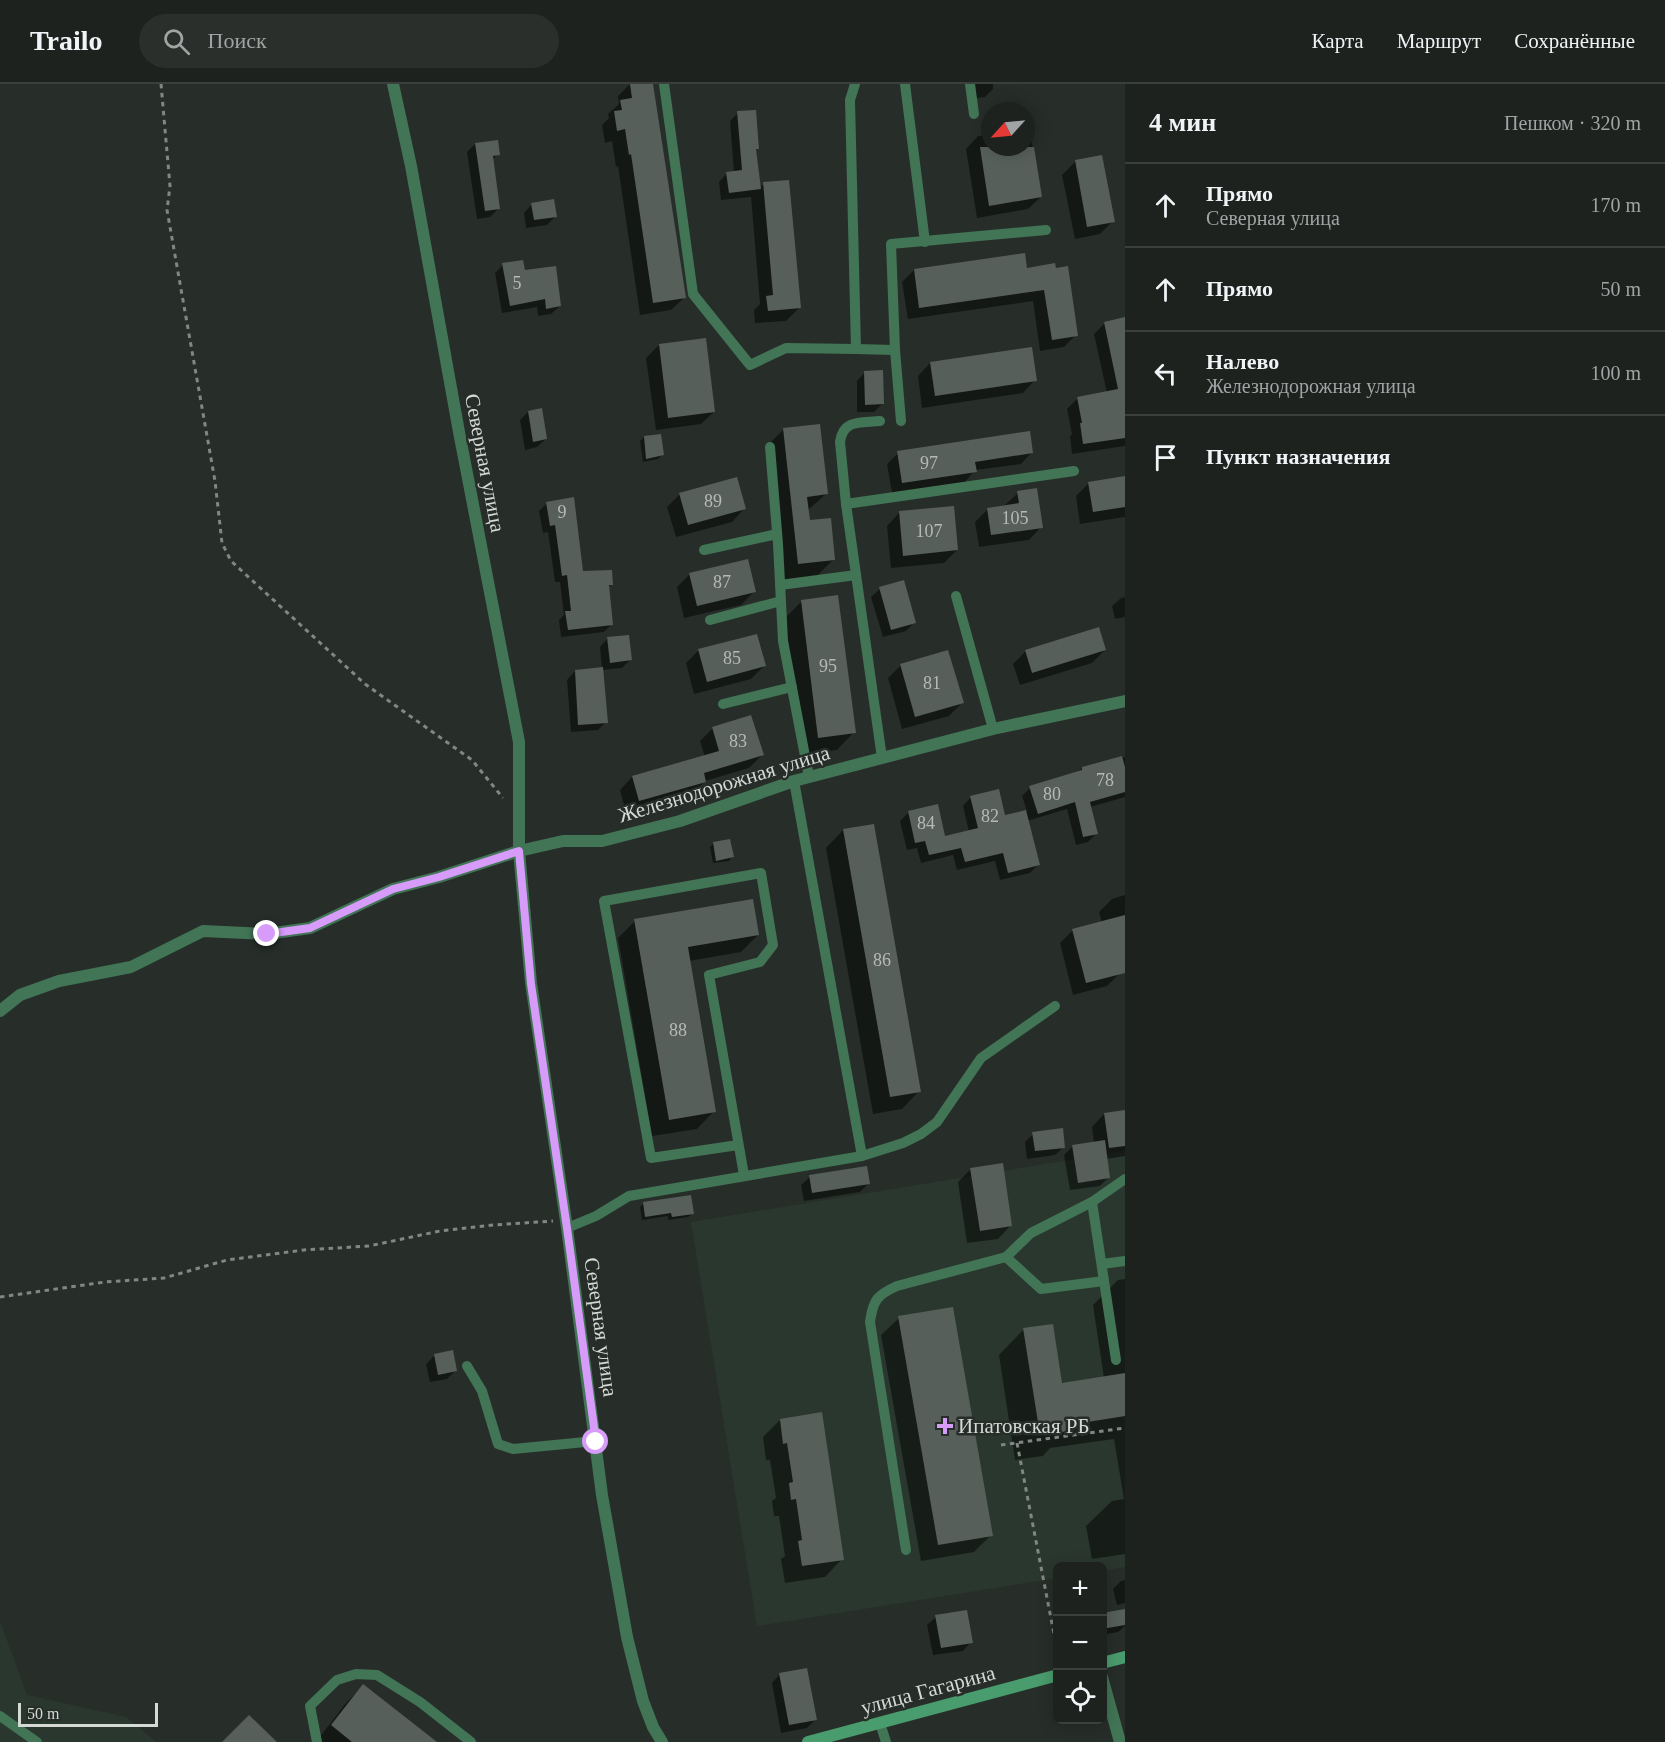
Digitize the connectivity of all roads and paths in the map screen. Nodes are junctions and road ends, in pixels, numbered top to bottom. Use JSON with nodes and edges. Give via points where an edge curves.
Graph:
{"nodes":[{"id":1,"x":161,"y":84,"type":"edge"},
{"id":2,"x":393,"y":84,"type":"edge"},
{"id":3,"x":855,"y":84,"type":"edge"},
{"id":4,"x":905,"y":84,"type":"edge"},
{"id":5,"x":970,"y":84,"type":"edge"},
{"id":6,"x":666,"y":85,"type":"edge"},
{"id":7,"x":974,"y":114,"type":"dead end"},
{"id":8,"x":1046,"y":230,"type":"dead end"},
{"id":9,"x":925,"y":242,"type":"junction"},
{"id":10,"x":856,"y":349,"type":"junction"},
{"id":11,"x":895,"y":350,"type":"junction"},
{"id":12,"x":880,"y":421,"type":"dead end"},
{"id":13,"x":902,"y":421,"type":"dead end"},
{"id":14,"x":770,"y":447,"type":"dead end"},
{"id":15,"x":1074,"y":471,"type":"dead end"},
{"id":16,"x":846,"y":504,"type":"junction"},
{"id":17,"x":777,"y":534,"type":"junction"},
{"id":18,"x":704,"y":550,"type":"dead end"},
{"id":19,"x":856,"y":575,"type":"junction"},
{"id":20,"x":780,"y":585,"type":"junction"},
{"id":21,"x":956,"y":596,"type":"dead end"},
{"id":22,"x":781,"y":602,"type":"junction"},
{"id":23,"x":710,"y":620,"type":"dead end"},
{"id":24,"x":792,"y":687,"type":"junction"},
{"id":25,"x":1125,"y":701,"type":"edge"},
{"id":26,"x":723,"y":704,"type":"dead end"},
{"id":27,"x":993,"y":729,"type":"junction"},
{"id":28,"x":882,"y":758,"type":"junction"},
{"id":29,"x":809,"y":777,"type":"junction"},
{"id":30,"x":794,"y":781,"type":"junction"},
{"id":31,"x":506,"y":808,"type":"dead end"},
{"id":32,"x":519,"y":851,"type":"junction"},
{"id":33,"x":1055,"y":1006,"type":"dead end"},
{"id":34,"x":0,"y":1011,"type":"edge"},
{"id":35,"x":738,"y":1145,"type":"junction"},
{"id":36,"x":862,"y":1156,"type":"junction"},
{"id":37,"x":744,"y":1175,"type":"junction"},
{"id":38,"x":1125,"y":1179,"type":"edge"},
{"id":39,"x":1092,"y":1202,"type":"junction"},
{"id":40,"x":567,"y":1224,"type":"junction"},
{"id":41,"x":1006,"y":1257,"type":"junction"},
{"id":42,"x":1125,"y":1262,"type":"edge"},
{"id":43,"x":1102,"y":1264,"type":"junction"},
{"id":44,"x":1104,"y":1281,"type":"junction"},
{"id":45,"x":0,"y":1297,"type":"edge"},
{"id":46,"x":1116,"y":1360,"type":"dead end"},
{"id":47,"x":467,"y":1366,"type":"dead end"},
{"id":48,"x":1125,"y":1428,"type":"edge"},
{"id":49,"x":596,"y":1442,"type":"junction"},
{"id":50,"x":1017,"y":1443,"type":"junction"},
{"id":51,"x":1001,"y":1445,"type":"dead end"},
{"id":52,"x":906,"y":1550,"type":"dead end"},
{"id":53,"x":1053,"y":1629,"type":"edge"},
{"id":54,"x":1125,"y":1658,"type":"edge"},
{"id":55,"x":1107,"y":1662,"type":"edge"},
{"id":56,"x":1053,"y":1676,"type":"edge"},
{"id":57,"x":1107,"y":1695,"type":"edge"},
{"id":58,"x":0,"y":1716,"type":"edge"},
{"id":59,"x":880,"y":1723,"type":"junction"},
{"id":60,"x":37,"y":1742,"type":"edge"},
{"id":61,"x":317,"y":1742,"type":"edge"},
{"id":62,"x":471,"y":1742,"type":"edge"},
{"id":63,"x":662,"y":1742,"type":"edge"},
{"id":64,"x":808,"y":1742,"type":"edge"},
{"id":65,"x":886,"y":1742,"type":"edge"},
{"id":66,"x":1120,"y":1742,"type":"edge"}],
"edges":[{"from":1,"to":31,"type":"path","via":[[170,186],[167,210],[215,481],[222,543],[231,561],[365,684],[472,760],[502,797]]},
{"from":2,"to":32,"type":"street","name":"Северная улица","via":[[519,742]]},
{"from":3,"to":10,"type":"lane","via":[[850,100]]},
{"from":4,"to":9,"type":"lane"},
{"from":5,"to":7,"type":"lane"},
{"from":6,"to":10,"type":"lane","via":[[693,294],[750,365],[786,348]]},
{"from":8,"to":9,"type":"lane"},
{"from":9,"to":11,"type":"lane","via":[[891,244]]},
{"from":10,"to":11,"type":"lane"},
{"from":11,"to":13,"type":"lane"},
{"from":12,"to":16,"type":"lane","via":[[848,425],[841,432]]},
{"from":14,"to":17,"type":"lane"},
{"from":15,"to":16,"type":"lane"},
{"from":16,"to":19,"type":"lane"},
{"from":17,"to":18,"type":"lane"},
{"from":17,"to":20,"type":"lane"},
{"from":19,"to":20,"type":"lane"},
{"from":19,"to":28,"type":"lane"},
{"from":20,"to":22,"type":"lane"},
{"from":21,"to":27,"type":"lane"},
{"from":22,"to":23,"type":"lane"},
{"from":22,"to":24,"type":"lane","via":[[783,641]]},
{"from":24,"to":26,"type":"lane"},
{"from":24,"to":29,"type":"lane"},
{"from":25,"to":27,"type":"street","name":"Железнодорожная улица"},
{"from":27,"to":28,"type":"street","name":"Железнодорожная улица"},
{"from":28,"to":29,"type":"street","name":"Железнодорожная улица"},
{"from":29,"to":30,"type":"street","name":"Железнодорожная улица"},
{"from":30,"to":32,"type":"street","name":"Железнодорожная улица","via":[[680,822],[602,841],[563,842]]},
{"from":30,"to":36,"type":"lane"},
{"from":32,"to":34,"type":"street","name":"Железнодорожная улица","via":[[393,889],[310,928],[267,934],[203,931],[131,967],[59,981],[20,995]]},
{"from":32,"to":40,"type":"street","name":"Северная улица","via":[[531,984]]},
{"from":33,"to":36,"type":"lane","via":[[981,1058],[938,1122],[903,1143]]},
{"from":35,"to":35,"type":"lane","via":[[709,975],[760,962],[773,945],[761,873],[604,901],[651,1158]]},
{"from":35,"to":37,"type":"lane"},
{"from":36,"to":37,"type":"lane"},
{"from":37,"to":40,"type":"lane","via":[[629,1196],[596,1216]]},
{"from":38,"to":39,"type":"lane"},
{"from":39,"to":41,"type":"lane","via":[[1031,1233]]},
{"from":39,"to":43,"type":"lane"},
{"from":40,"to":45,"type":"path","via":[[440,1231],[369,1246],[238,1258],[164,1278]]},
{"from":40,"to":49,"type":"street","name":"Северная улица"},
{"from":41,"to":44,"type":"lane","via":[[1041,1289]]},
{"from":41,"to":52,"type":"lane","via":[[897,1286],[883,1293],[872,1307],[870,1322]]},
{"from":42,"to":43,"type":"lane"},
{"from":43,"to":44,"type":"lane"},
{"from":44,"to":46,"type":"lane"},
{"from":47,"to":49,"type":"lane","via":[[482,1391],[498,1444],[513,1449]]},
{"from":48,"to":50,"type":"path"},
{"from":49,"to":63,"type":"street","name":"Северная улица","via":[[627,1637],[643,1701]]},
{"from":50,"to":51,"type":"path"},
{"from":50,"to":53,"type":"path"},
{"from":54,"to":55,"type":"street"},
{"from":56,"to":59,"type":"street","name":"улица Гагарина"},
{"from":57,"to":66,"type":"street"},
{"from":58,"to":60,"type":"lane"},
{"from":59,"to":64,"type":"street","name":"улица Гагарина"},
{"from":59,"to":65,"type":"lane"},
{"from":61,"to":62,"type":"lane","via":[[310,1706],[337,1680],[356,1674],[377,1675]]}]}
